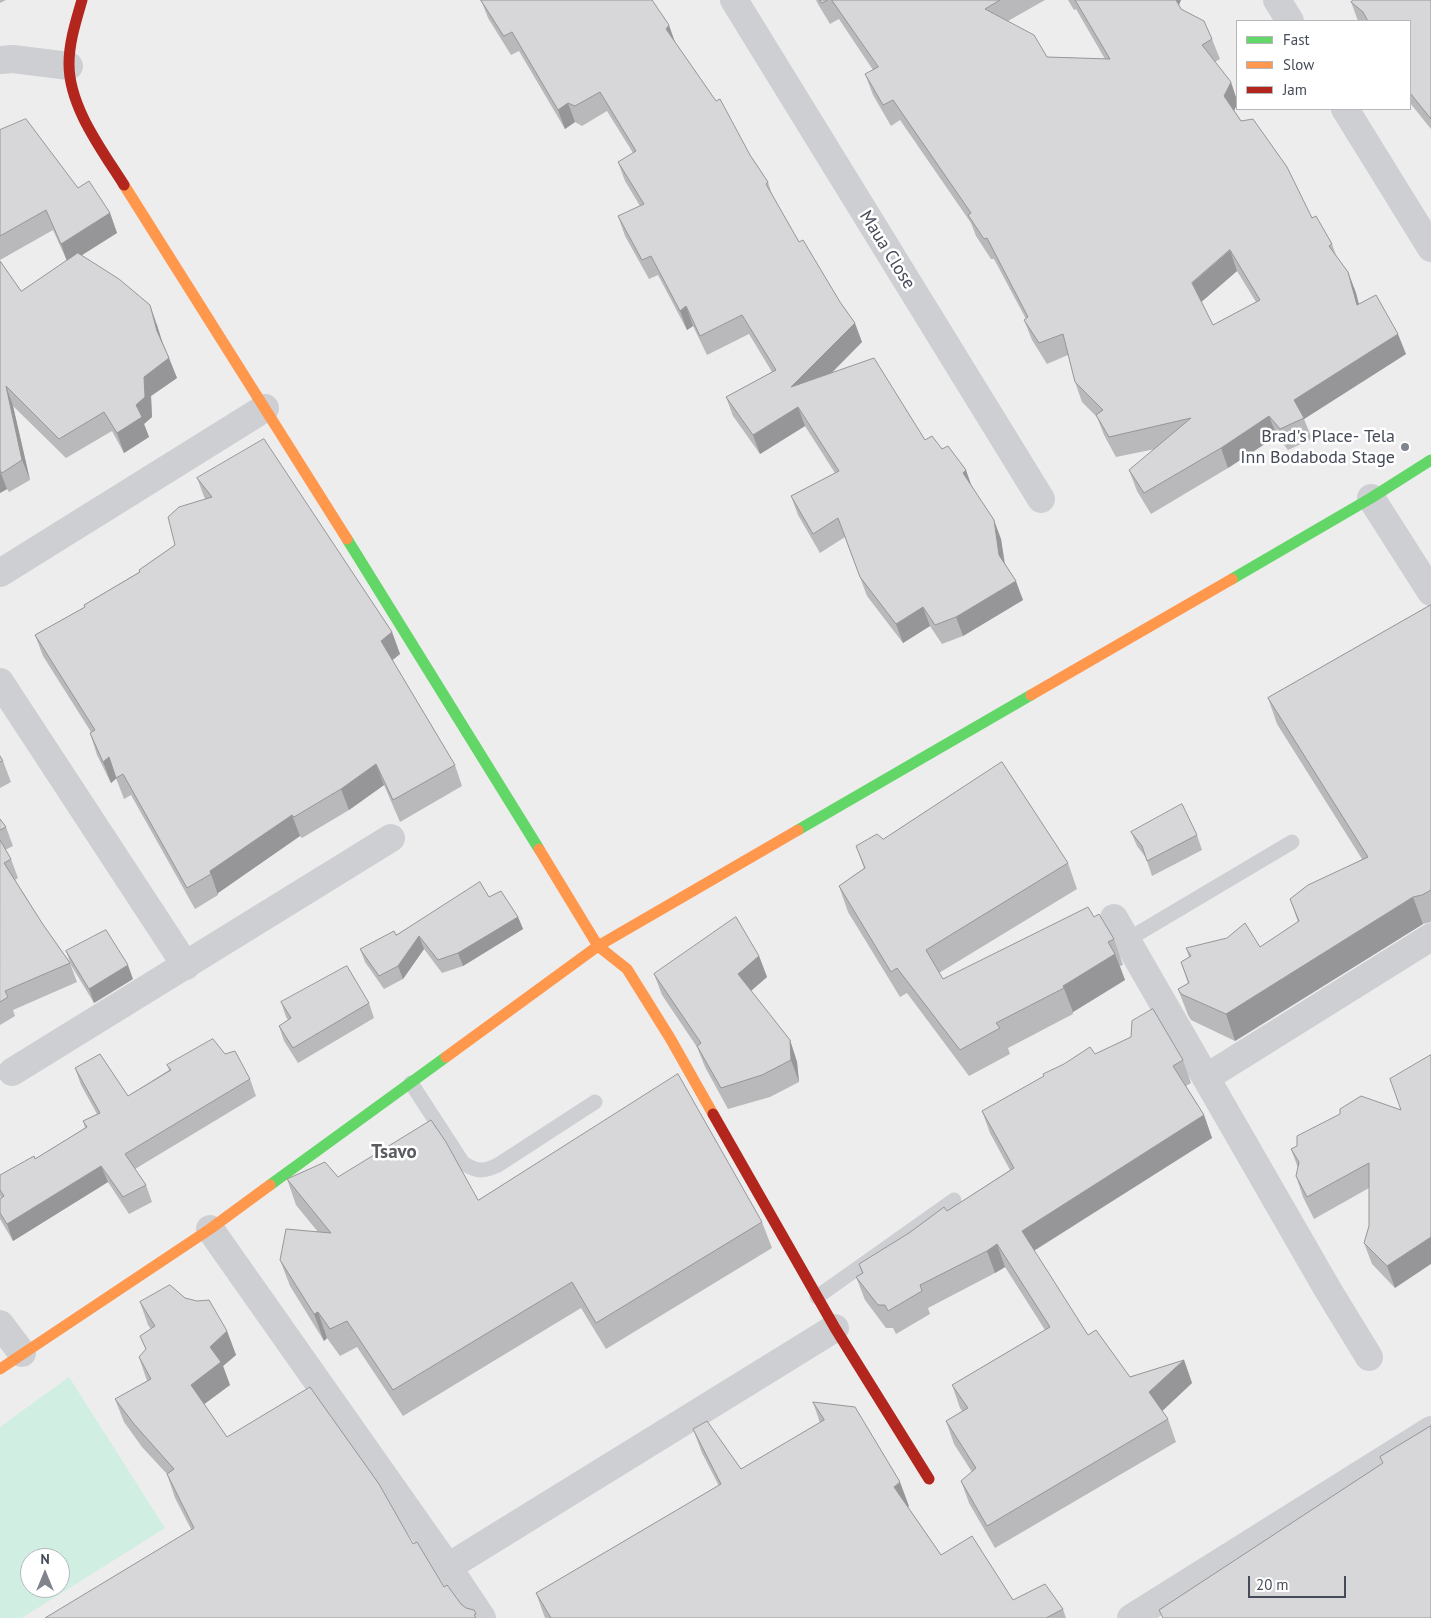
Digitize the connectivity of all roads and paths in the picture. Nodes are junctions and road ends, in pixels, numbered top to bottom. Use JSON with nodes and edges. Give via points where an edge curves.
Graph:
{"nodes":[{"id":1,"x":82,"y":0,"type":"edge"},
{"id":2,"x":734,"y":0,"type":"edge"},
{"id":3,"x":1277,"y":0,"type":"edge"},
{"id":4,"x":1289,"y":20,"type":"edge"},
{"id":5,"x":0,"y":60,"type":"edge"},
{"id":6,"x":69,"y":66,"type":"junction"},
{"id":7,"x":1345,"y":110,"type":"edge"},
{"id":8,"x":1431,"y":248,"type":"edge"},
{"id":9,"x":265,"y":408,"type":"junction"},
{"id":10,"x":1431,"y":460,"type":"edge"},
{"id":11,"x":1371,"y":498,"type":"junction"},
{"id":12,"x":1041,"y":500,"type":"dead end"},
{"id":13,"x":0,"y":573,"type":"edge"},
{"id":14,"x":1431,"y":592,"type":"edge"},
{"id":15,"x":0,"y":682,"type":"edge"},
{"id":16,"x":391,"y":838,"type":"dead end"},
{"id":17,"x":1292,"y":842,"type":"dead end"},
{"id":18,"x":1121,"y":929,"type":"joint"},
{"id":19,"x":1431,"y":937,"type":"edge"},
{"id":20,"x":598,"y":946,"type":"junction"},
{"id":21,"x":186,"y":966,"type":"junction"},
{"id":22,"x":12,"y":1072,"type":"dead end"},
{"id":23,"x":1207,"y":1077,"type":"junction"},
{"id":24,"x":411,"y":1083,"type":"junction"},
{"id":25,"x":595,"y":1102,"type":"dead end"},
{"id":26,"x":954,"y":1200,"type":"dead end"},
{"id":27,"x":210,"y":1229,"type":"junction"},
{"id":28,"x":817,"y":1297,"type":"junction"},
{"id":29,"x":0,"y":1324,"type":"edge"},
{"id":30,"x":835,"y":1328,"type":"junction"},
{"id":31,"x":22,"y":1354,"type":"junction"},
{"id":32,"x":1368,"y":1357,"type":"dead end"},
{"id":33,"x":0,"y":1369,"type":"edge"},
{"id":34,"x":1431,"y":1430,"type":"edge"},
{"id":35,"x":929,"y":1479,"type":"dead end"},
{"id":36,"x":448,"y":1567,"type":"junction"},
{"id":37,"x":482,"y":1618,"type":"edge"},
{"id":38,"x":1131,"y":1618,"type":"edge"}],
"edges":[{"from":1,"to":6,"type":"street","via":[[72,37]]},
{"from":2,"to":12,"type":"street","name":"Maua Close"},
{"from":3,"to":4,"type":"street"},
{"from":5,"to":6,"type":"street"},
{"from":6,"to":9,"type":"street","via":[[84,122]]},
{"from":7,"to":8,"type":"street"},
{"from":9,"to":13,"type":"street"},
{"from":9,"to":20,"type":"street"},
{"from":10,"to":11,"type":"street"},
{"from":11,"to":14,"type":"street"},
{"from":11,"to":20,"type":"street"},
{"from":15,"to":21,"type":"street"},
{"from":16,"to":21,"type":"street"},
{"from":17,"to":18,"type":"lane"},
{"from":18,"to":23,"type":"street"},
{"from":19,"to":23,"type":"street"},
{"from":20,"to":24,"type":"street"},
{"from":20,"to":28,"type":"street","via":[[627,969],[670,1038]]},
{"from":21,"to":22,"type":"street"},
{"from":23,"to":32,"type":"street"},
{"from":24,"to":25,"type":"lane","via":[[463,1162],[485,1171]]},
{"from":24,"to":27,"type":"street"},
{"from":26,"to":28,"type":"lane"},
{"from":27,"to":31,"type":"street"},
{"from":27,"to":36,"type":"street"},
{"from":28,"to":30,"type":"street"},
{"from":29,"to":31,"type":"street"},
{"from":30,"to":35,"type":"street"},
{"from":30,"to":36,"type":"street"},
{"from":31,"to":33,"type":"street"},
{"from":34,"to":38,"type":"street"},
{"from":36,"to":37,"type":"street"}]}
